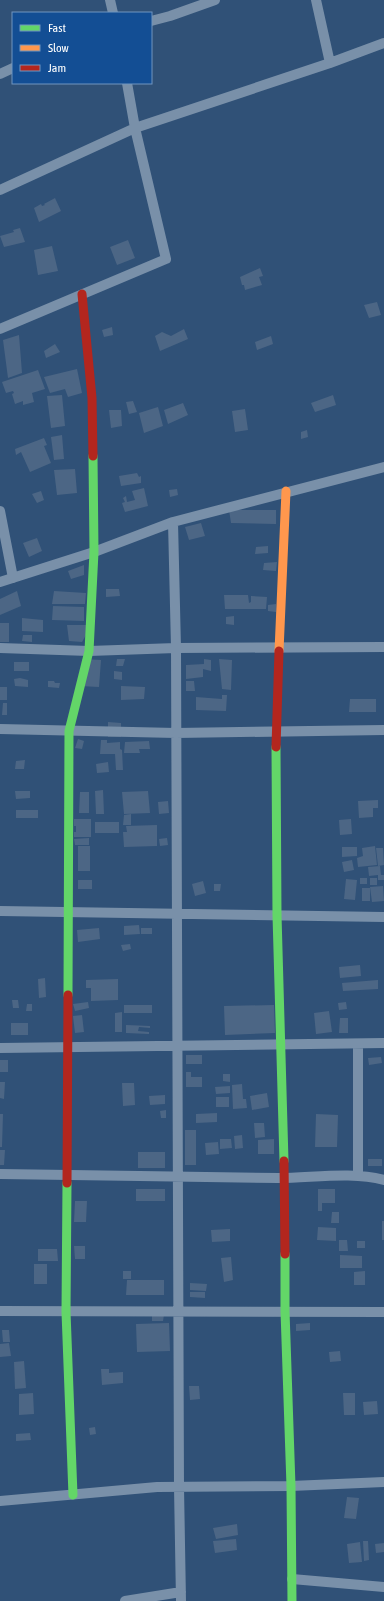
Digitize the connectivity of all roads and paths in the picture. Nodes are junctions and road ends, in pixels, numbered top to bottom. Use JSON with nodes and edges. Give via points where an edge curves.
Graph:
{"nodes":[{"id":1,"x":110,"y":0,"type":"edge"},
{"id":2,"x":214,"y":0,"type":"edge"},
{"id":3,"x":316,"y":0,"type":"edge"},
{"id":4,"x":113,"y":12,"type":"edge"},
{"id":5,"x":152,"y":21,"type":"edge"},
{"id":6,"x":384,"y":43,"type":"edge"},
{"id":7,"x":330,"y":63,"type":"junction"},
{"id":8,"x":12,"y":68,"type":"edge"},
{"id":9,"x":0,"y":74,"type":"edge"},
{"id":10,"x":127,"y":84,"type":"edge"},
{"id":11,"x":135,"y":128,"type":"junction"},
{"id":12,"x":0,"y":190,"type":"edge"},
{"id":13,"x":82,"y":294,"type":"junction"},
{"id":14,"x":0,"y":329,"type":"edge"},
{"id":15,"x":384,"y":467,"type":"edge"},
{"id":16,"x":286,"y":492,"type":"junction"},
{"id":17,"x":0,"y":511,"type":"edge"},
{"id":18,"x":173,"y":522,"type":"junction"},
{"id":19,"x":94,"y":552,"type":"junction"},
{"id":20,"x":13,"y":578,"type":"junction"},
{"id":21,"x":0,"y":582,"type":"edge"},
{"id":22,"x":384,"y":647,"type":"edge"},
{"id":23,"x":0,"y":648,"type":"edge"},
{"id":24,"x":176,"y":648,"type":"junction"},
{"id":25,"x":281,"y":648,"type":"junction"},
{"id":26,"x":90,"y":651,"type":"junction"},
{"id":27,"x":0,"y":729,"type":"edge"},
{"id":28,"x":384,"y":730,"type":"edge"},
{"id":29,"x":69,"y":731,"type":"junction"},
{"id":30,"x":276,"y":731,"type":"junction"},
{"id":31,"x":176,"y":732,"type":"junction"},
{"id":32,"x":0,"y":911,"type":"edge"},
{"id":33,"x":67,"y":912,"type":"junction"},
{"id":34,"x":177,"y":913,"type":"junction"},
{"id":35,"x":277,"y":915,"type":"junction"},
{"id":36,"x":384,"y":917,"type":"edge"},
{"id":37,"x":358,"y":1044,"type":"junction"},
{"id":38,"x":384,"y":1044,"type":"edge"},
{"id":39,"x":280,"y":1045,"type":"junction"},
{"id":40,"x":177,"y":1046,"type":"junction"},
{"id":41,"x":0,"y":1048,"type":"edge"},
{"id":42,"x":67,"y":1048,"type":"junction"},
{"id":43,"x":0,"y":1174,"type":"edge"},
{"id":44,"x":66,"y":1175,"type":"junction"},
{"id":45,"x":358,"y":1176,"type":"junction"},
{"id":46,"x":178,"y":1177,"type":"junction"},
{"id":47,"x":285,"y":1178,"type":"junction"},
{"id":48,"x":384,"y":1180,"type":"edge"},
{"id":49,"x":0,"y":1311,"type":"edge"},
{"id":50,"x":285,"y":1311,"type":"junction"},
{"id":51,"x":66,"y":1312,"type":"junction"},
{"id":52,"x":178,"y":1312,"type":"junction"},
{"id":53,"x":384,"y":1312,"type":"edge"},
{"id":54,"x":384,"y":1482,"type":"edge"},
{"id":55,"x":291,"y":1486,"type":"junction"},
{"id":56,"x":179,"y":1487,"type":"junction"},
{"id":57,"x":73,"y":1494,"type":"junction"},
{"id":58,"x":0,"y":1501,"type":"edge"},
{"id":59,"x":292,"y":1579,"type":"junction"},
{"id":60,"x":384,"y":1587,"type":"edge"},
{"id":61,"x":181,"y":1596,"type":"edge"},
{"id":62,"x":125,"y":1601,"type":"edge"},
{"id":63,"x":292,"y":1601,"type":"edge"}],
"edges":[{"from":1,"to":4,"type":"street"},
{"from":2,"to":5,"type":"street"},
{"from":3,"to":7,"type":"street"},
{"from":6,"to":7,"type":"street"},
{"from":7,"to":11,"type":"street"},
{"from":8,"to":9,"type":"street"},
{"from":10,"to":11,"type":"street"},
{"from":11,"to":12,"type":"street"},
{"from":11,"to":13,"type":"street","via":[[166,259]]},
{"from":13,"to":14,"type":"street"},
{"from":13,"to":19,"type":"street","via":[[92,398]]},
{"from":15,"to":16,"type":"street"},
{"from":16,"to":18,"type":"street"},
{"from":16,"to":25,"type":"street"},
{"from":17,"to":20,"type":"street"},
{"from":18,"to":19,"type":"street"},
{"from":18,"to":24,"type":"street"},
{"from":19,"to":20,"type":"street"},
{"from":19,"to":26,"type":"street"},
{"from":20,"to":21,"type":"street"},
{"from":22,"to":25,"type":"street"},
{"from":23,"to":26,"type":"street"},
{"from":24,"to":25,"type":"street"},
{"from":24,"to":26,"type":"street"},
{"from":24,"to":31,"type":"street"},
{"from":25,"to":30,"type":"street"},
{"from":26,"to":29,"type":"street"},
{"from":27,"to":29,"type":"street"},
{"from":28,"to":30,"type":"street"},
{"from":29,"to":31,"type":"street"},
{"from":29,"to":33,"type":"street"},
{"from":30,"to":31,"type":"street"},
{"from":30,"to":35,"type":"street"},
{"from":31,"to":34,"type":"street"},
{"from":32,"to":33,"type":"street"},
{"from":33,"to":34,"type":"street"},
{"from":33,"to":42,"type":"street"},
{"from":34,"to":35,"type":"street"},
{"from":34,"to":40,"type":"street"},
{"from":35,"to":36,"type":"street"},
{"from":35,"to":39,"type":"street"},
{"from":37,"to":38,"type":"street"},
{"from":37,"to":39,"type":"street"},
{"from":37,"to":45,"type":"street"},
{"from":39,"to":40,"type":"street"},
{"from":39,"to":47,"type":"street"},
{"from":40,"to":42,"type":"street"},
{"from":40,"to":46,"type":"street"},
{"from":41,"to":42,"type":"street"},
{"from":42,"to":44,"type":"street"},
{"from":43,"to":44,"type":"street"},
{"from":44,"to":46,"type":"street"},
{"from":44,"to":51,"type":"street"},
{"from":45,"to":47,"type":"street"},
{"from":45,"to":48,"type":"street"},
{"from":46,"to":47,"type":"street"},
{"from":46,"to":52,"type":"street"},
{"from":47,"to":50,"type":"street"},
{"from":49,"to":51,"type":"street"},
{"from":50,"to":52,"type":"street"},
{"from":50,"to":53,"type":"street"},
{"from":50,"to":55,"type":"street"},
{"from":51,"to":52,"type":"street"},
{"from":51,"to":57,"type":"street"},
{"from":52,"to":56,"type":"street"},
{"from":54,"to":55,"type":"street"},
{"from":55,"to":56,"type":"street"},
{"from":55,"to":59,"type":"street"},
{"from":56,"to":57,"type":"street"},
{"from":56,"to":61,"type":"street"},
{"from":57,"to":58,"type":"street"},
{"from":59,"to":60,"type":"street"},
{"from":59,"to":63,"type":"street"},
{"from":61,"to":62,"type":"street"}]}
